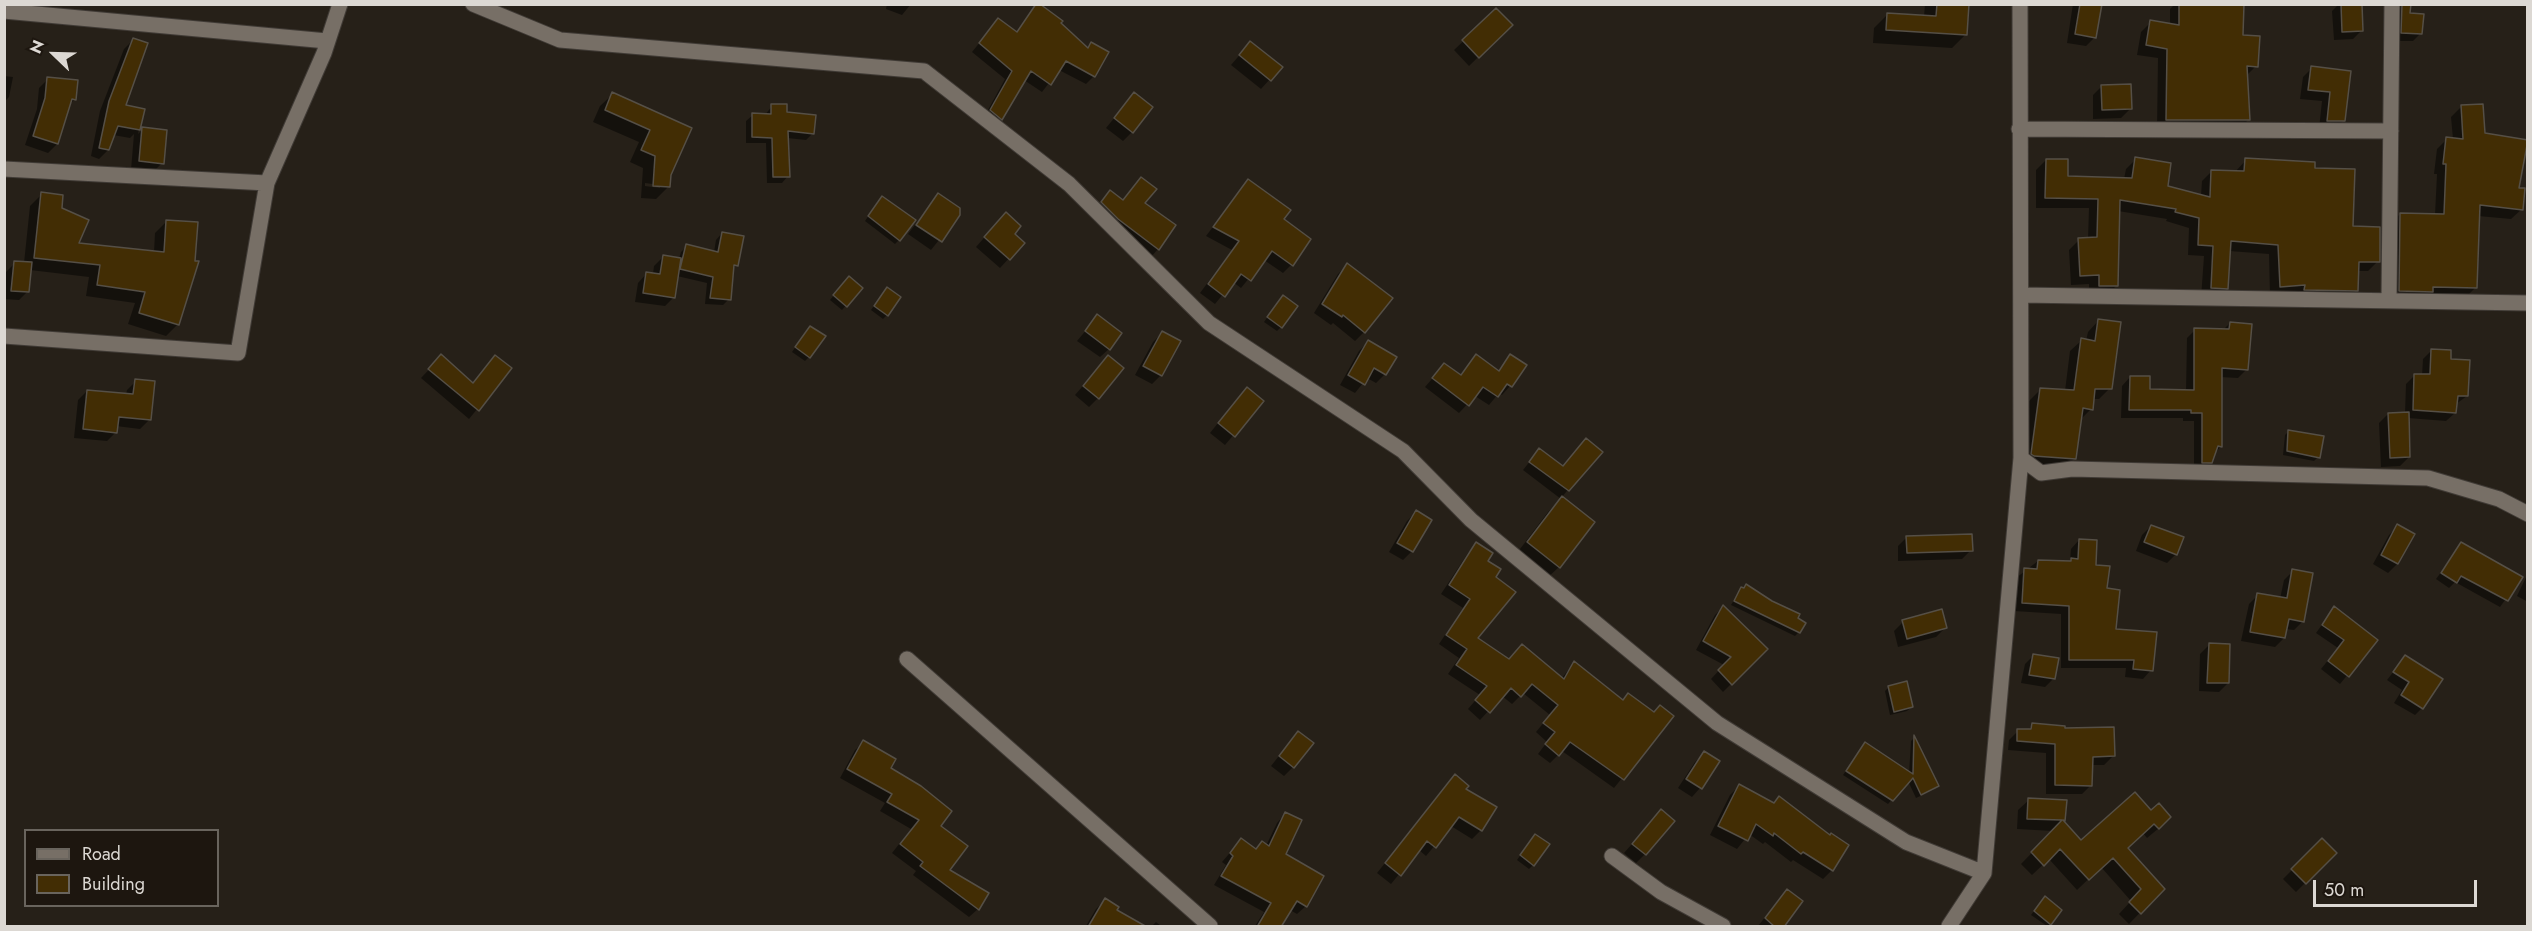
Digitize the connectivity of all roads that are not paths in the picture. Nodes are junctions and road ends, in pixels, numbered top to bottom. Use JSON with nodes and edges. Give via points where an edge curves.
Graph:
{"nodes":[{"id":1,"x":340,"y":4,"type":"edge"},
{"id":2,"x":473,"y":4,"type":"edge"},
{"id":3,"x":2020,"y":4,"type":"edge"},
{"id":4,"x":2392,"y":4,"type":"edge"},
{"id":5,"x":4,"y":11,"type":"edge"},
{"id":6,"x":327,"y":41,"type":"junction"},
{"id":7,"x":2019,"y":129,"type":"junction"},
{"id":8,"x":2391,"y":131,"type":"junction"},
{"id":9,"x":4,"y":169,"type":"edge"},
{"id":10,"x":267,"y":183,"type":"junction"},
{"id":11,"x":2021,"y":295,"type":"junction"},
{"id":12,"x":2389,"y":299,"type":"junction"},
{"id":13,"x":2528,"y":303,"type":"edge"},
{"id":14,"x":4,"y":336,"type":"edge"},
{"id":15,"x":2021,"y":458,"type":"junction"},
{"id":16,"x":2528,"y":514,"type":"edge"},
{"id":17,"x":908,"y":659,"type":"dead end"},
{"id":18,"x":1612,"y":856,"type":"dead end"},
{"id":19,"x":1984,"y":873,"type":"junction"},
{"id":20,"x":1210,"y":927,"type":"edge"},
{"id":21,"x":1723,"y":927,"type":"edge"},
{"id":22,"x":1949,"y":927,"type":"edge"}],
"edges":[{"from":1,"to":6,"type":"street"},
{"from":2,"to":19,"type":"street","via":[[560,40],[924,70],[1069,184],[1209,323],[1403,451],[1471,520],[1717,723],[1906,842]]},
{"from":3,"to":7,"type":"street"},
{"from":4,"to":8,"type":"street"},
{"from":5,"to":6,"type":"street"},
{"from":6,"to":10,"type":"street"},
{"from":7,"to":8,"type":"street"},
{"from":7,"to":11,"type":"street"},
{"from":8,"to":12,"type":"street"},
{"from":9,"to":10,"type":"street"},
{"from":10,"to":14,"type":"street","via":[[238,353]]},
{"from":11,"to":12,"type":"street"},
{"from":11,"to":15,"type":"street"},
{"from":12,"to":13,"type":"street"},
{"from":15,"to":16,"type":"street","via":[[2041,473],[2072,469],[2428,478],[2499,499]]},
{"from":15,"to":19,"type":"street"},
{"from":17,"to":20,"type":"street"},
{"from":18,"to":21,"type":"street","via":[[1661,892]]},
{"from":19,"to":22,"type":"street"}]}
